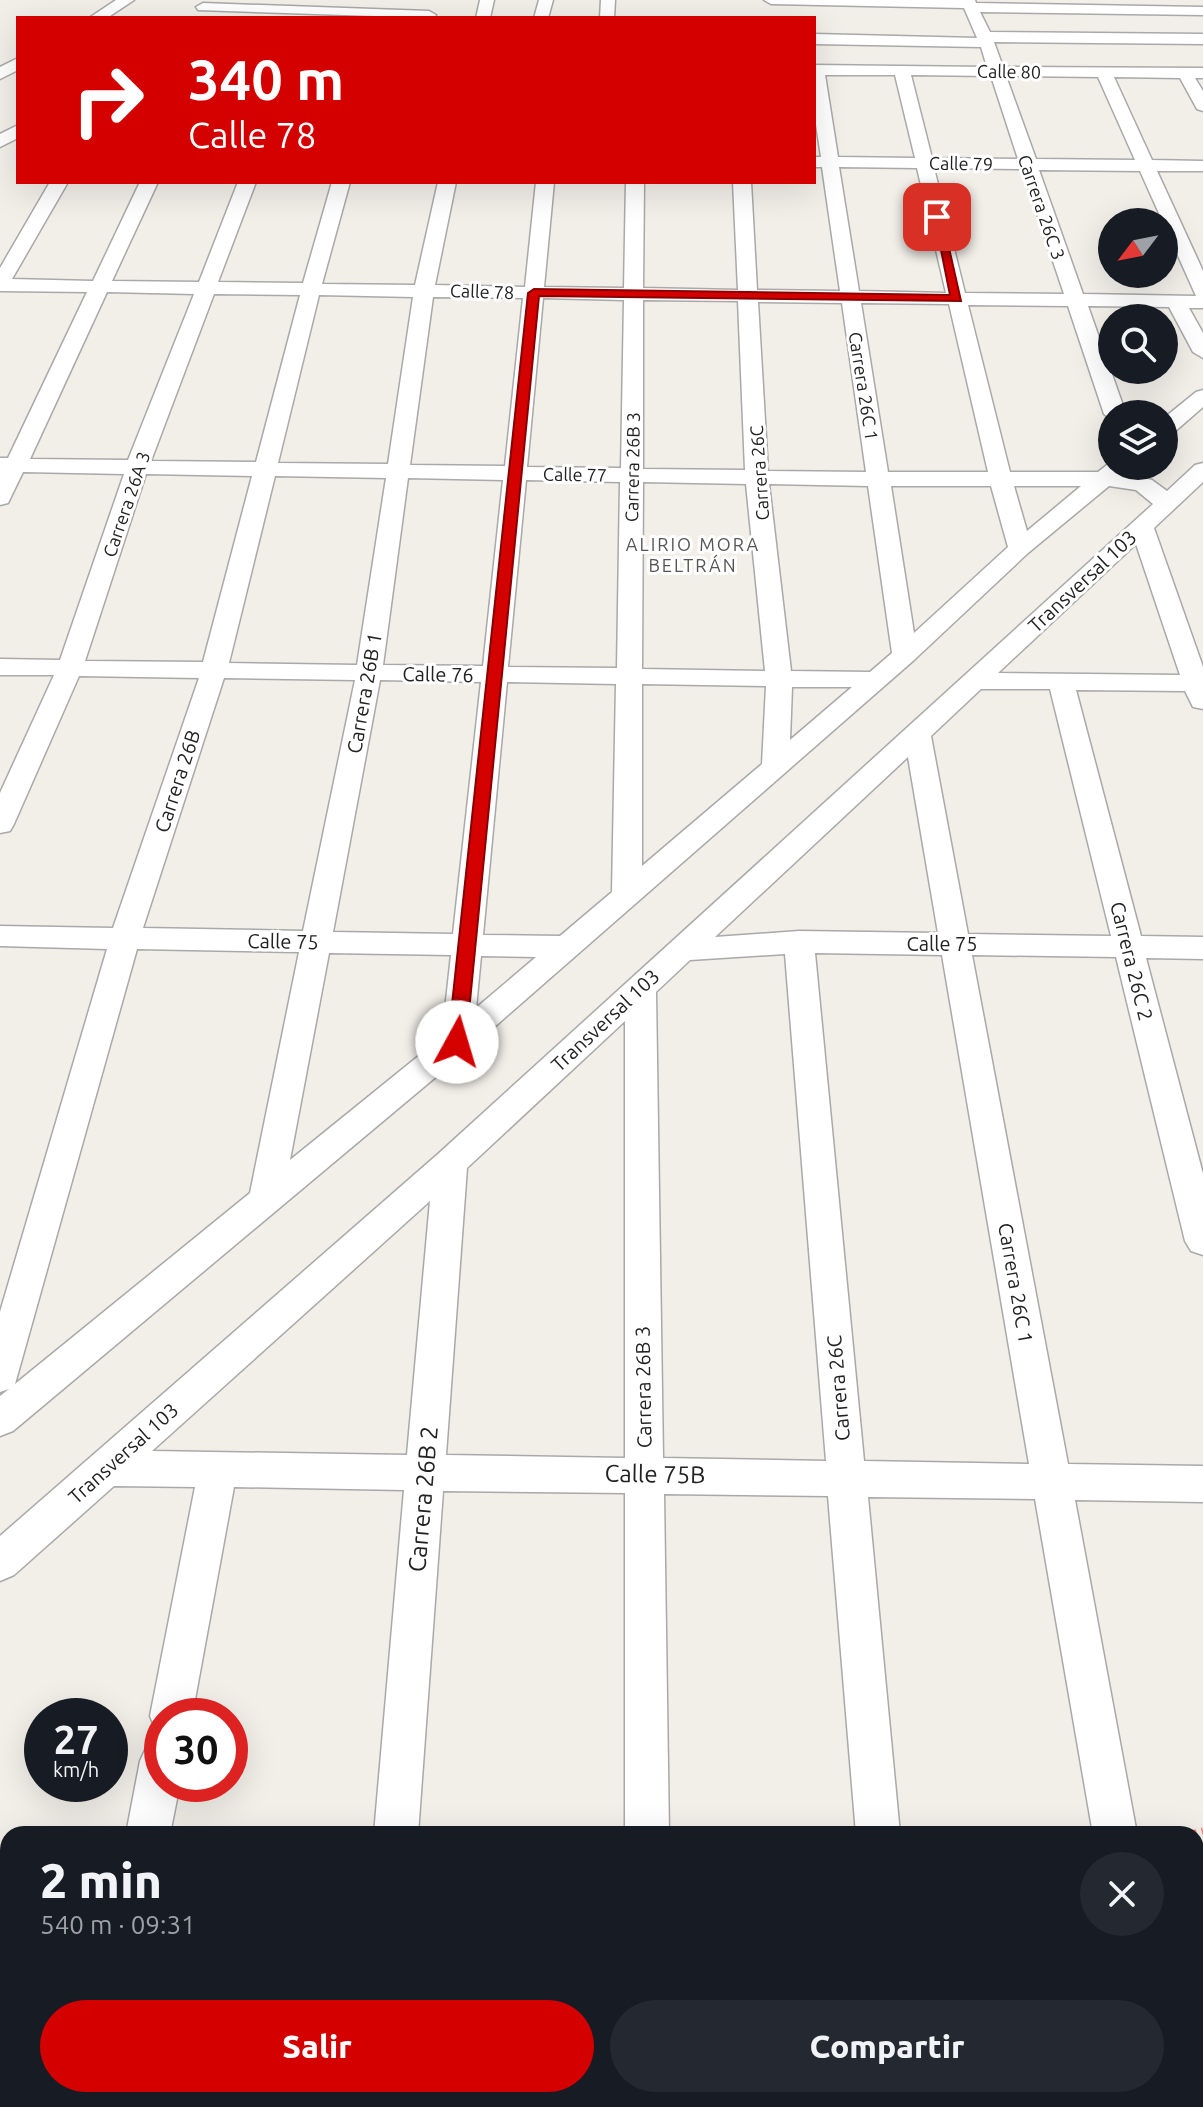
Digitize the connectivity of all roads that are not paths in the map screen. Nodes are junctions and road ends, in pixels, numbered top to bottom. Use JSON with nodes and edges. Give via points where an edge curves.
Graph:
{"nodes":[{"id":1,"x":127,"y":0,"type":"edge"},
{"id":2,"x":771,"y":0,"type":"edge"},
{"id":3,"x":208,"y":3,"type":"edge"},
{"id":4,"x":969,"y":4,"type":"edge"},
{"id":5,"x":1203,"y":11,"type":"edge"},
{"id":6,"x":99,"y":16,"type":"edge"},
{"id":7,"x":189,"y":16,"type":"edge"},
{"id":8,"x":412,"y":16,"type":"edge"},
{"id":9,"x":978,"y":32,"type":"junction"},
{"id":10,"x":816,"y":39,"type":"edge"},
{"id":11,"x":1203,"y":39,"type":"edge"},
{"id":12,"x":816,"y":70,"type":"edge"},
{"id":13,"x":902,"y":70,"type":"junction"},
{"id":14,"x":994,"y":71,"type":"junction"},
{"id":15,"x":1104,"y":72,"type":"junction"},
{"id":16,"x":1185,"y":73,"type":"junction"},
{"id":17,"x":1203,"y":73,"type":"edge"},
{"id":18,"x":816,"y":83,"type":"edge"},
{"id":19,"x":1203,"y":106,"type":"edge"},
{"id":20,"x":822,"y":162,"type":"edge"},
{"id":21,"x":924,"y":163,"type":"junction"},
{"id":22,"x":1028,"y":164,"type":"junction"},
{"id":23,"x":1145,"y":166,"type":"junction"},
{"id":24,"x":1203,"y":166,"type":"edge"},
{"id":25,"x":58,"y":184,"type":"edge"},
{"id":26,"x":148,"y":184,"type":"edge"},
{"id":27,"x":246,"y":184,"type":"edge"},
{"id":28,"x":340,"y":184,"type":"edge"},
{"id":29,"x":447,"y":184,"type":"edge"},
{"id":30,"x":545,"y":184,"type":"edge"},
{"id":31,"x":635,"y":184,"type":"edge"},
{"id":32,"x":742,"y":184,"type":"edge"},
{"id":33,"x":0,"y":285,"type":"edge"},
{"id":34,"x":101,"y":287,"type":"junction"},
{"id":35,"x":209,"y":287,"type":"junction"},
{"id":36,"x":311,"y":290,"type":"junction"},
{"id":37,"x":424,"y":290,"type":"junction"},
{"id":38,"x":1203,"y":292,"type":"edge"},
{"id":39,"x":534,"y":293,"type":"junction"},
{"id":40,"x":634,"y":294,"type":"junction"},
{"id":41,"x":748,"y":296,"type":"junction"},
{"id":42,"x":850,"y":297,"type":"junction"},
{"id":43,"x":957,"y":298,"type":"junction"},
{"id":44,"x":1073,"y":300,"type":"junction"},
{"id":45,"x":1176,"y":302,"type":"junction"},
{"id":46,"x":1203,"y":302,"type":"edge"},
{"id":47,"x":1203,"y":352,"type":"edge"},
{"id":48,"x":1203,"y":396,"type":"edge"},
{"id":49,"x":1110,"y":400,"type":"edge"},
{"id":50,"x":1178,"y":417,"type":"edge"},
{"id":51,"x":8,"y":465,"type":"edge"},
{"id":52,"x":137,"y":467,"type":"junction"},
{"id":53,"x":267,"y":469,"type":"junction"},
{"id":54,"x":399,"y":471,"type":"junction"},
{"id":55,"x":516,"y":473,"type":"junction"},
{"id":56,"x":1098,"y":474,"type":"edge"},
{"id":57,"x":632,"y":475,"type":"junction"},
{"id":58,"x":757,"y":477,"type":"junction"},
{"id":59,"x":1178,"y":477,"type":"edge"},
{"id":60,"x":1199,"y":477,"type":"edge"},
{"id":61,"x":878,"y":479,"type":"junction"},
{"id":62,"x":1103,"y":480,"type":"edge"},
{"id":63,"x":1127,"y":480,"type":"edge"},
{"id":64,"x":1001,"y":481,"type":"junction"},
{"id":65,"x":0,"y":498,"type":"edge"},
{"id":66,"x":1165,"y":505,"type":"junction"},
{"id":67,"x":1142,"y":526,"type":"junction"},
{"id":68,"x":1020,"y":548,"type":"junction"},
{"id":69,"x":905,"y":655,"type":"junction"},
{"id":70,"x":0,"y":667,"type":"edge"},
{"id":71,"x":70,"y":668,"type":"junction"},
{"id":72,"x":214,"y":670,"type":"junction"},
{"id":73,"x":369,"y":672,"type":"junction"},
{"id":74,"x":495,"y":674,"type":"junction"},
{"id":75,"x":630,"y":676,"type":"junction"},
{"id":76,"x":779,"y":679,"type":"junction"},
{"id":77,"x":875,"y":680,"type":"junction"},
{"id":78,"x":974,"y":681,"type":"junction"},
{"id":79,"x":1061,"y":681,"type":"junction"},
{"id":80,"x":1201,"y":690,"type":"edge"},
{"id":81,"x":917,"y":733,"type":"junction"},
{"id":82,"x":776,"y":764,"type":"junction"},
{"id":83,"x":0,"y":824,"type":"edge"},
{"id":84,"x":627,"y":895,"type":"junction"},
{"id":85,"x":0,"y":936,"type":"edge"},
{"id":86,"x":125,"y":938,"type":"junction"},
{"id":87,"x":316,"y":942,"type":"junction"},
{"id":88,"x":799,"y":942,"type":"junction"},
{"id":89,"x":956,"y":943,"type":"junction"},
{"id":90,"x":467,"y":945,"type":"junction"},
{"id":91,"x":1128,"y":945,"type":"junction"},
{"id":92,"x":565,"y":947,"type":"junction"},
{"id":93,"x":1203,"y":948,"type":"edge"},
{"id":94,"x":680,"y":950,"type":"junction"},
{"id":95,"x":640,"y":988,"type":"junction"},
{"id":96,"x":457,"y":1042,"type":"junction"},
{"id":97,"x":450,"y":1163,"type":"junction"},
{"id":98,"x":265,"y":1202,"type":"junction"},
{"id":99,"x":1203,"y":1241,"type":"edge"},
{"id":100,"x":0,"y":1376,"type":"edge"},
{"id":101,"x":0,"y":1419,"type":"edge"},
{"id":102,"x":107,"y":1468,"type":"junction"},
{"id":103,"x":218,"y":1469,"type":"junction"},
{"id":104,"x":426,"y":1470,"type":"junction"},
{"id":105,"x":644,"y":1473,"type":"junction"},
{"id":106,"x":846,"y":1477,"type":"junction"},
{"id":107,"x":1052,"y":1481,"type":"junction"},
{"id":108,"x":1203,"y":1484,"type":"edge"},
{"id":109,"x":0,"y":1562,"type":"edge"},
{"id":110,"x":174,"y":1698,"type":"edge"},
{"id":111,"x":154,"y":1802,"type":"edge"},
{"id":112,"x":150,"y":1826,"type":"edge"},
{"id":113,"x":397,"y":1826,"type":"edge"},
{"id":114,"x":647,"y":1826,"type":"edge"},
{"id":115,"x":877,"y":1826,"type":"edge"},
{"id":116,"x":1114,"y":1826,"type":"edge"}],
"edges":[{"from":1,"to":6,"type":"street"},
{"from":2,"to":4,"type":"street"},
{"from":3,"to":7,"type":"street"},
{"from":3,"to":8,"type":"street"},
{"from":4,"to":5,"type":"street"},
{"from":4,"to":9,"type":"street","name":"Carrera 26C 3"},
{"from":9,"to":10,"type":"street"},
{"from":9,"to":11,"type":"street"},
{"from":9,"to":14,"type":"street","name":"Carrera 26C 3"},
{"from":12,"to":13,"type":"street","name":"Calle 80"},
{"from":13,"to":14,"type":"street","name":"Calle 80"},
{"from":13,"to":21,"type":"street"},
{"from":14,"to":15,"type":"street","name":"Calle 80"},
{"from":14,"to":22,"type":"street","name":"Carrera 26C 3"},
{"from":15,"to":16,"type":"street","name":"Calle 80"},
{"from":15,"to":23,"type":"street"},
{"from":16,"to":17,"type":"street","name":"Calle 80"},
{"from":16,"to":19,"type":"street"},
{"from":18,"to":20,"type":"street","name":"Carrera 26C 1"},
{"from":20,"to":21,"type":"street","name":"Calle 79"},
{"from":20,"to":42,"type":"street","name":"Carrera 26C 1"},
{"from":21,"to":22,"type":"street","name":"Calle 79"},
{"from":21,"to":43,"type":"street"},
{"from":22,"to":23,"type":"street","name":"Calle 79"},
{"from":22,"to":44,"type":"street","name":"Carrera 26C 3"},
{"from":23,"to":24,"type":"street","name":"Calle 79"},
{"from":23,"to":38,"type":"street"},
{"from":25,"to":33,"type":"street"},
{"from":26,"to":34,"type":"street"},
{"from":27,"to":35,"type":"street","name":"Carrera 26A 3"},
{"from":28,"to":36,"type":"street","name":"Carrera 26B"},
{"from":29,"to":37,"type":"street","name":"Carrera 26B 1"},
{"from":30,"to":39,"type":"street"},
{"from":31,"to":40,"type":"street","name":"Carrera 26B 3"},
{"from":32,"to":41,"type":"street","name":"Carrera 26C"},
{"from":33,"to":34,"type":"street","name":"Calle 78"},
{"from":34,"to":35,"type":"street","name":"Calle 78"},
{"from":34,"to":51,"type":"street"},
{"from":35,"to":36,"type":"street","name":"Calle 78"},
{"from":35,"to":52,"type":"street","name":"Carrera 26A 3"},
{"from":36,"to":37,"type":"street","name":"Calle 78"},
{"from":36,"to":53,"type":"street","name":"Carrera 26B"},
{"from":37,"to":39,"type":"street","name":"Calle 78"},
{"from":37,"to":54,"type":"street","name":"Carrera 26B 1"},
{"from":39,"to":40,"type":"street","name":"Calle 78"},
{"from":39,"to":55,"type":"street"},
{"from":40,"to":41,"type":"street","name":"Calle 78"},
{"from":40,"to":57,"type":"street","name":"Carrera 26B 3"},
{"from":41,"to":42,"type":"street","name":"Calle 78"},
{"from":41,"to":58,"type":"street","name":"Carrera 26C"},
{"from":42,"to":43,"type":"street","name":"Calle 78"},
{"from":42,"to":61,"type":"street","name":"Carrera 26C 1"},
{"from":43,"to":44,"type":"street","name":"Calle 78"},
{"from":43,"to":64,"type":"street"},
{"from":44,"to":45,"type":"street","name":"Calle 78"},
{"from":44,"to":49,"type":"street","name":"Carrera 26C 3"},
{"from":45,"to":46,"type":"street","name":"Calle 78"},
{"from":45,"to":47,"type":"street"},
{"from":48,"to":50,"type":"street"},
{"from":51,"to":52,"type":"street","name":"Calle 77"},
{"from":51,"to":65,"type":"street"},
{"from":52,"to":53,"type":"street","name":"Calle 77"},
{"from":52,"to":71,"type":"street","name":"Carrera 26A 3"},
{"from":53,"to":54,"type":"street","name":"Calle 77"},
{"from":53,"to":72,"type":"street","name":"Carrera 26B"},
{"from":54,"to":55,"type":"street","name":"Calle 77"},
{"from":54,"to":73,"type":"street","name":"Carrera 26B 1"},
{"from":55,"to":57,"type":"street","name":"Calle 77"},
{"from":55,"to":74,"type":"street"},
{"from":56,"to":64,"type":"street","name":"Calle 77"},
{"from":57,"to":58,"type":"street","name":"Calle 77"},
{"from":57,"to":75,"type":"street","name":"Carrera 26B 3"},
{"from":58,"to":61,"type":"street","name":"Calle 77"},
{"from":58,"to":76,"type":"street","name":"Carrera 26C"},
{"from":59,"to":60,"type":"street"},
{"from":60,"to":66,"type":"street","name":"Transversal 103"},
{"from":61,"to":64,"type":"street","name":"Calle 77"},
{"from":61,"to":69,"type":"street","name":"Carrera 26C 1"},
{"from":62,"to":68,"type":"street"},
{"from":63,"to":66,"type":"street","name":"Calle 77","via":[[1157,493]]},
{"from":64,"to":68,"type":"street"},
{"from":66,"to":67,"type":"street","name":"Transversal 103"},
{"from":67,"to":78,"type":"street","name":"Transversal 103"},
{"from":67,"to":80,"type":"street"},
{"from":68,"to":69,"type":"street"},
{"from":69,"to":77,"type":"street"},
{"from":70,"to":71,"type":"street","name":"Calle 76"},
{"from":71,"to":72,"type":"street","name":"Calle 76"},
{"from":71,"to":83,"type":"street","name":"Carrera 26A 3"},
{"from":72,"to":73,"type":"street","name":"Calle 76"},
{"from":72,"to":86,"type":"street","name":"Carrera 26B"},
{"from":73,"to":74,"type":"street","name":"Calle 76"},
{"from":73,"to":87,"type":"street","name":"Carrera 26B 1"},
{"from":74,"to":75,"type":"street","name":"Calle 76"},
{"from":74,"to":90,"type":"street"},
{"from":75,"to":76,"type":"street","name":"Calle 76"},
{"from":75,"to":84,"type":"street","name":"Carrera 26B 3"},
{"from":76,"to":77,"type":"street","name":"Calle 76"},
{"from":76,"to":82,"type":"street","name":"Carrera 26C"},
{"from":77,"to":82,"type":"street"},
{"from":78,"to":79,"type":"street"},
{"from":78,"to":81,"type":"street","name":"Transversal 103"},
{"from":79,"to":80,"type":"street"},
{"from":79,"to":91,"type":"street","name":"Carrera 26C 2"},
{"from":81,"to":89,"type":"street","name":"Carrera 26C 1"},
{"from":81,"to":94,"type":"street","name":"Transversal 103"},
{"from":82,"to":84,"type":"street"},
{"from":84,"to":92,"type":"street"},
{"from":85,"to":86,"type":"street","name":"Calle 75"},
{"from":86,"to":87,"type":"street","name":"Calle 75"},
{"from":86,"to":100,"type":"street","name":"Carrera 26B"},
{"from":87,"to":90,"type":"street","name":"Calle 75"},
{"from":87,"to":98,"type":"street","name":"Carrera 26B 1"},
{"from":88,"to":89,"type":"street","name":"Calle 75"},
{"from":88,"to":94,"type":"street","name":"Calle 75"},
{"from":88,"to":106,"type":"street","name":"Carrera 26C"},
{"from":89,"to":91,"type":"street","name":"Calle 75"},
{"from":89,"to":107,"type":"street","name":"Carrera 26C 1"},
{"from":90,"to":92,"type":"street","name":"Calle 75"},
{"from":90,"to":96,"type":"street"},
{"from":91,"to":93,"type":"street","name":"Calle 75"},
{"from":91,"to":99,"type":"street","name":"Carrera 26C 2"},
{"from":92,"to":96,"type":"street"},
{"from":94,"to":95,"type":"street","name":"Transversal 103"},
{"from":95,"to":97,"type":"street","name":"Transversal 103"},
{"from":95,"to":105,"type":"street","name":"Carrera 26B 3"},
{"from":96,"to":98,"type":"street"},
{"from":97,"to":102,"type":"street","name":"Transversal 103"},
{"from":97,"to":104,"type":"street","name":"Carrera 26B 2"},
{"from":98,"to":101,"type":"street"},
{"from":102,"to":103,"type":"street","name":"Calle 75B"},
{"from":102,"to":109,"type":"street","name":"Transversal 103"},
{"from":103,"to":104,"type":"street","name":"Calle 75B"},
{"from":103,"to":110,"type":"street"},
{"from":104,"to":105,"type":"street","name":"Calle 75B"},
{"from":104,"to":113,"type":"street","name":"Carrera 26B 2"},
{"from":105,"to":106,"type":"street","name":"Calle 75B"},
{"from":105,"to":114,"type":"street","name":"Carrera 26B 3"},
{"from":106,"to":107,"type":"street","name":"Calle 75B"},
{"from":106,"to":115,"type":"street","name":"Carrera 26C"},
{"from":107,"to":108,"type":"street","name":"Calle 75B"},
{"from":107,"to":116,"type":"street","name":"Carrera 26C 1"},
{"from":111,"to":112,"type":"street"}]}
